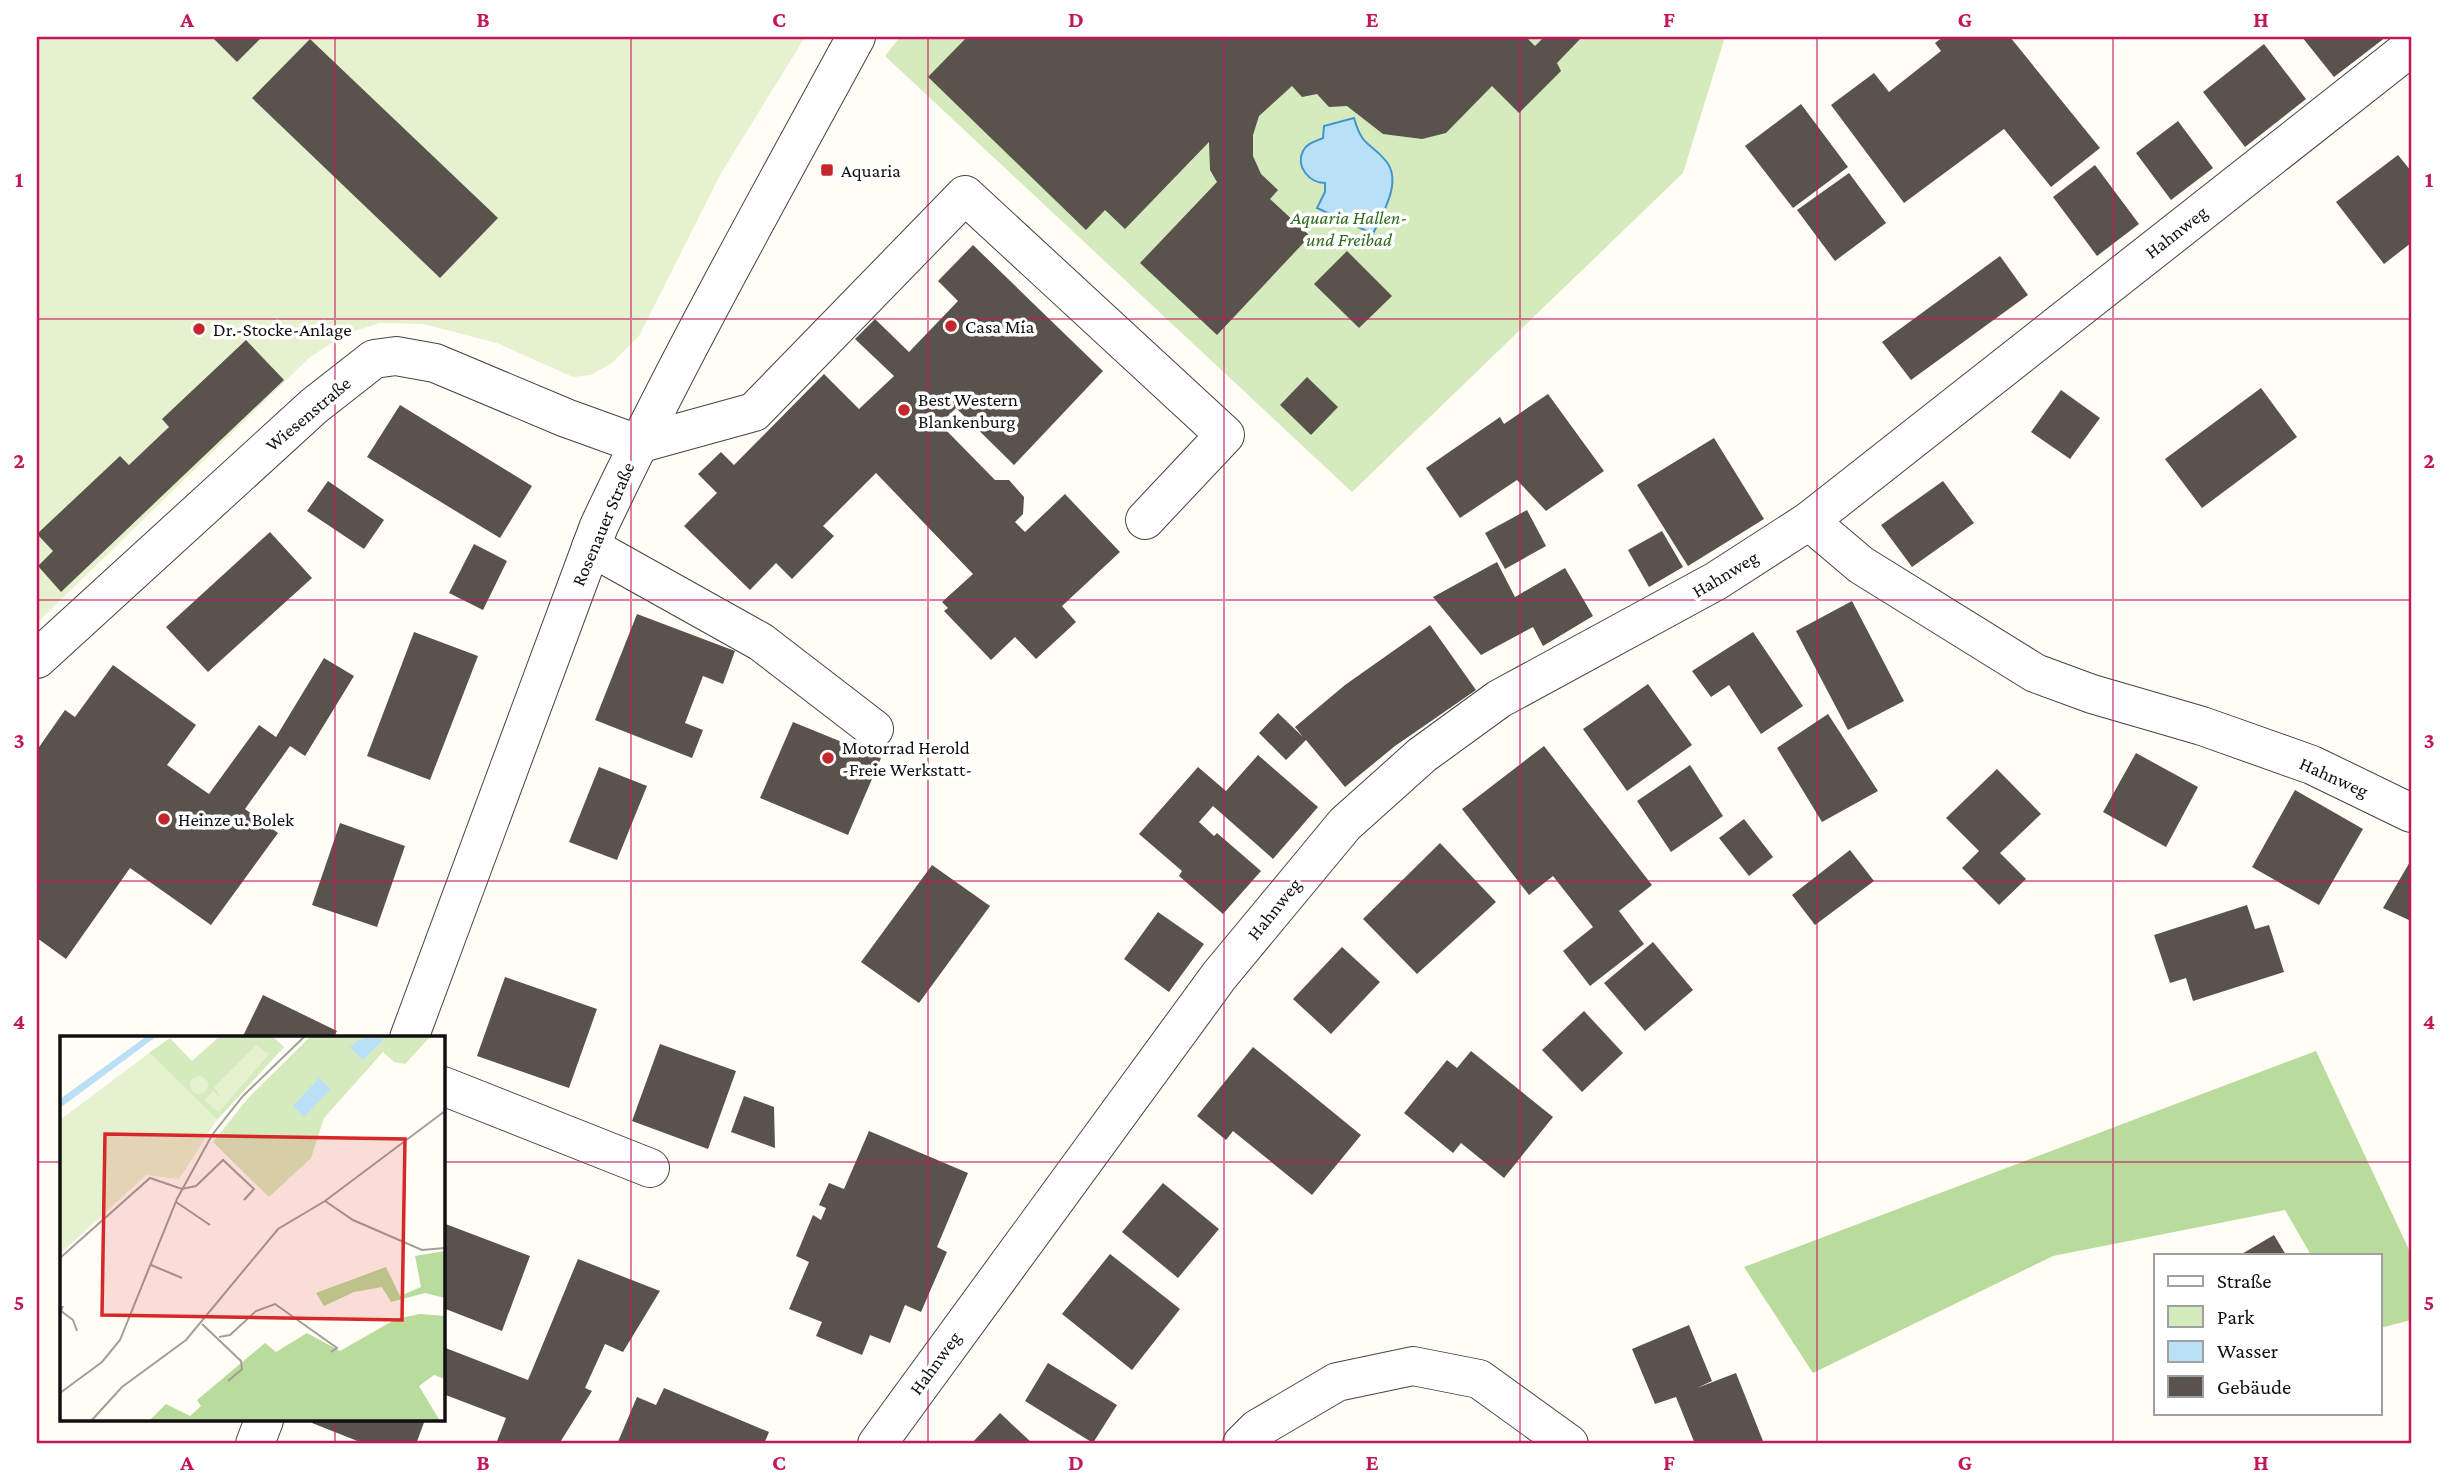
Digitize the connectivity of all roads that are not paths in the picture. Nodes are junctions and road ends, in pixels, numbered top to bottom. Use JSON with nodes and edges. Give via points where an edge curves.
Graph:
{"nodes":[{"id":1,"x":856,"y":37,"type":"edge"},
{"id":2,"x":2411,"y":47,"type":"edge"},
{"id":3,"x":638,"y":444,"type":"junction"},
{"id":4,"x":1145,"y":520,"type":"dead end"},
{"id":5,"x":1809,"y":521,"type":"junction"},
{"id":6,"x":591,"y":547,"type":"junction"},
{"id":7,"x":37,"y":659,"type":"edge"},
{"id":8,"x":874,"y":729,"type":"dead end"},
{"id":9,"x":2411,"y":813,"type":"edge"},
{"id":10,"x":410,"y":1036,"type":"edge"},
{"id":11,"x":444,"y":1086,"type":"edge"},
{"id":12,"x":650,"y":1168,"type":"dead end"},
{"id":13,"x":263,"y":1422,"type":"edge"},
{"id":14,"x":254,"y":1444,"type":"edge"},
{"id":15,"x":877,"y":1444,"type":"edge"},
{"id":16,"x":1242,"y":1444,"type":"edge"},
{"id":17,"x":1569,"y":1444,"type":"edge"}],
"edges":[{"from":1,"to":3,"type":"street","name":"Rosenauer Straße"},
{"from":2,"to":5,"type":"street","name":"Hahnweg"},
{"from":3,"to":4,"type":"street","via":[[754,412],[965,195],[1225,435]]},
{"from":3,"to":6,"type":"street","name":"Rosenauer Straße"},
{"from":3,"to":7,"type":"street","name":"Wiesenstraße","via":[[435,363],[396,356],[374,359],[314,406]]},
{"from":5,"to":9,"type":"street","name":"Hahnweg","via":[[1861,565],[2035,673],[2312,765]]},
{"from":5,"to":15,"type":"street","name":"Hahnweg","via":[[1716,581],[1499,699],[1422,755],[1345,824],[1219,976]]},
{"from":6,"to":8,"type":"street","via":[[761,642]]},
{"from":6,"to":10,"type":"street","name":"Rosenauer Straße"},
{"from":11,"to":12,"type":"street"},
{"from":13,"to":14,"type":"street"},
{"from":16,"to":17,"type":"street","via":[[1257,1429],[1337,1382],[1413,1366],[1479,1379]]}]}
